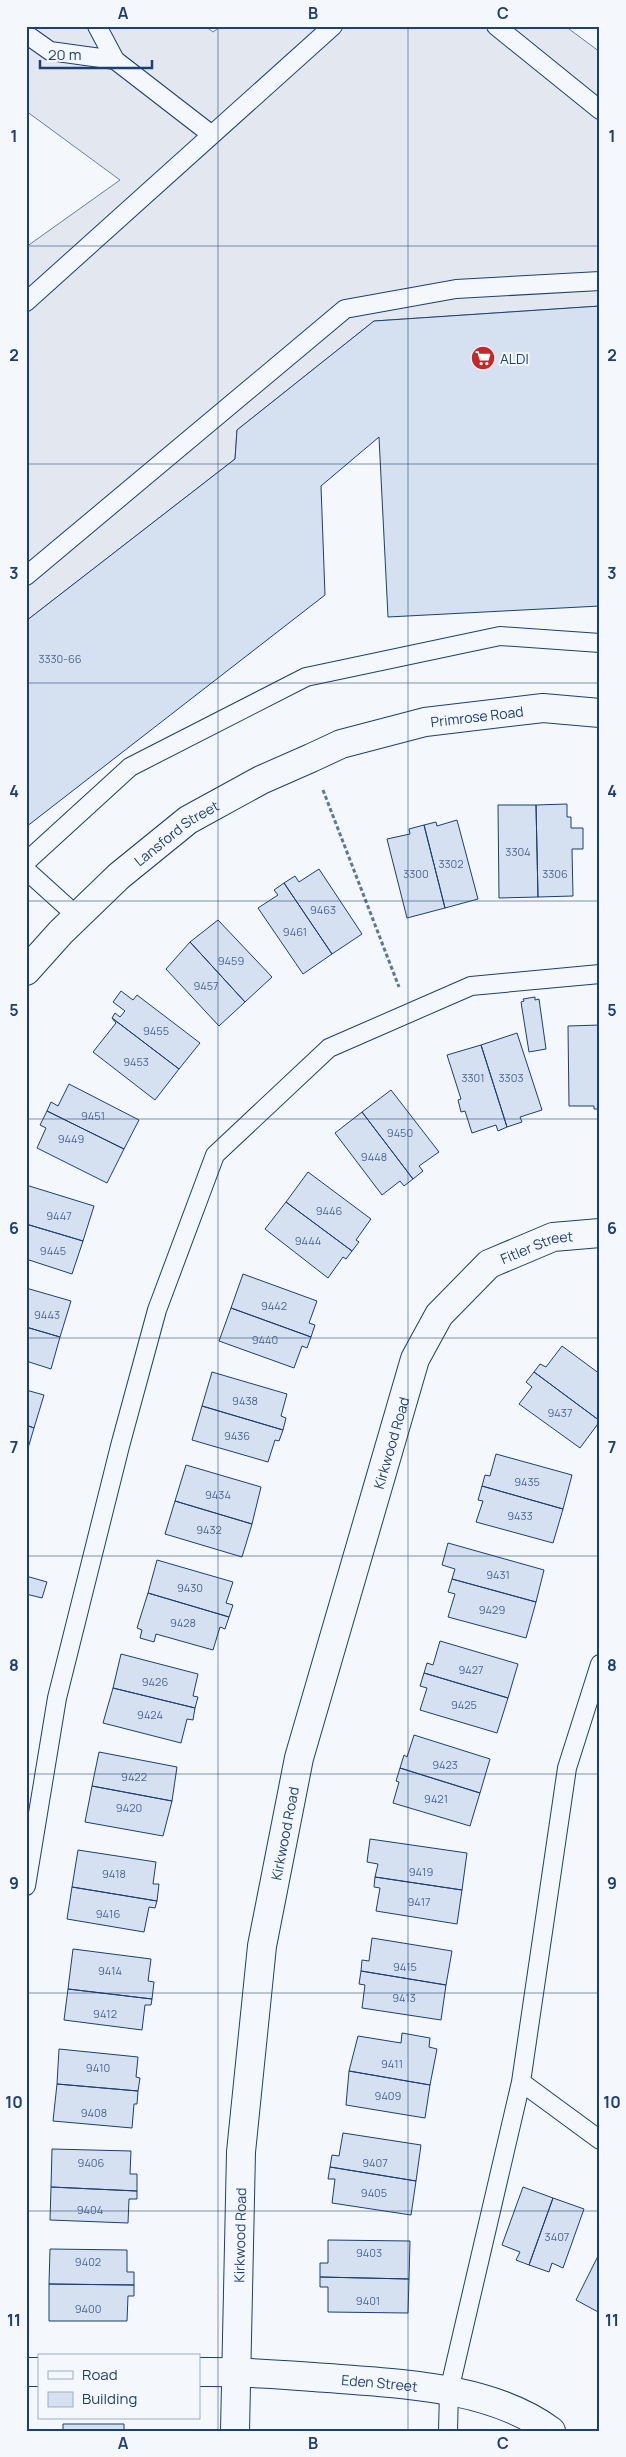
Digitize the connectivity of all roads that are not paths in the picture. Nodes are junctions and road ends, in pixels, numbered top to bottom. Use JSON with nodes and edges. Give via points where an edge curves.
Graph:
{"nodes":[{"id":1,"x":97,"y":26,"type":"edge"},
{"id":2,"x":333,"y":26,"type":"edge"},
{"id":3,"x":496,"y":26,"type":"edge"},
{"id":4,"x":26,"y":34,"type":"edge"},
{"id":5,"x":115,"y":60,"type":"junction"},
{"id":6,"x":600,"y":110,"type":"edge"},
{"id":7,"x":212,"y":135,"type":"junction"},
{"id":8,"x":600,"y":281,"type":"edge"},
{"id":9,"x":26,"y":302,"type":"edge"},
{"id":10,"x":26,"y":576,"type":"edge"},
{"id":11,"x":600,"y":643,"type":"edge"},
{"id":12,"x":600,"y":713,"type":"edge"},
{"id":13,"x":358,"y":740,"type":"joint"},
{"id":14,"x":26,"y":862,"type":"edge"},
{"id":15,"x":26,"y":870,"type":"edge"},
{"id":16,"x":78,"y":916,"type":"junction"},
{"id":17,"x":26,"y":971,"type":"edge"},
{"id":18,"x":600,"y":974,"type":"edge"},
{"id":19,"x":600,"y":1233,"type":"edge"},
{"id":20,"x":480,"y":1273,"type":"joint"},
{"id":21,"x":600,"y":1664,"type":"edge"},
{"id":22,"x":26,"y":1886,"type":"edge"},
{"id":23,"x":521,"y":2082,"type":"junction"},
{"id":24,"x":600,"y":2140,"type":"edge"},
{"id":25,"x":200,"y":2372,"type":"edge"},
{"id":26,"x":235,"y":2372,"type":"junction"},
{"id":27,"x":449,"y":2391,"type":"junction"},
{"id":28,"x":235,"y":2431,"type":"edge"},
{"id":29,"x":448,"y":2431,"type":"edge"},
{"id":30,"x":551,"y":2431,"type":"edge"}],
"edges":[{"from":1,"to":5,"type":"lane"},
{"from":2,"to":7,"type":"lane"},
{"from":3,"to":6,"type":"lane"},
{"from":4,"to":5,"type":"lane","via":[[50,51]]},
{"from":5,"to":7,"type":"lane"},
{"from":7,"to":9,"type":"lane"},
{"from":8,"to":10,"type":"lane","via":[[456,289],[345,309]]},
{"from":11,"to":14,"type":"lane","via":[[500,636],[306,677],[130,767]]},
{"from":12,"to":13,"type":"street","name":"Primrose Road","via":[[543,708],[425,722]]},
{"from":13,"to":16,"type":"street","name":"Lansford Street","via":[[261,780],[188,820],[119,876]]},
{"from":15,"to":16,"type":"lane"},
{"from":16,"to":17,"type":"street","name":"Lansford Street"},
{"from":18,"to":22,"type":"lane","via":[[471,986],[329,1048],[215,1155],[157,1310],[118,1456],[56,1698]]},
{"from":19,"to":20,"type":"street","name":"Fitler Street","via":[[554,1237],[489,1264]]},
{"from":20,"to":26,"type":"street","name":"Kirkwood Road","via":[[439,1315],[415,1359],[299,1758],[262,1946],[241,2152]]},
{"from":21,"to":23,"type":"lane","via":[[567,1768]]},
{"from":23,"to":24,"type":"lane"},
{"from":23,"to":27,"type":"lane"},
{"from":25,"to":26,"type":"street","name":"Eden Street"},
{"from":26,"to":27,"type":"street","name":"Eden Street","via":[[405,2384]]},
{"from":26,"to":28,"type":"street","name":"Kirkwood Road"},
{"from":27,"to":29,"type":"lane"},
{"from":27,"to":30,"type":"street","name":"Eden Street","via":[[499,2404]]}]}
